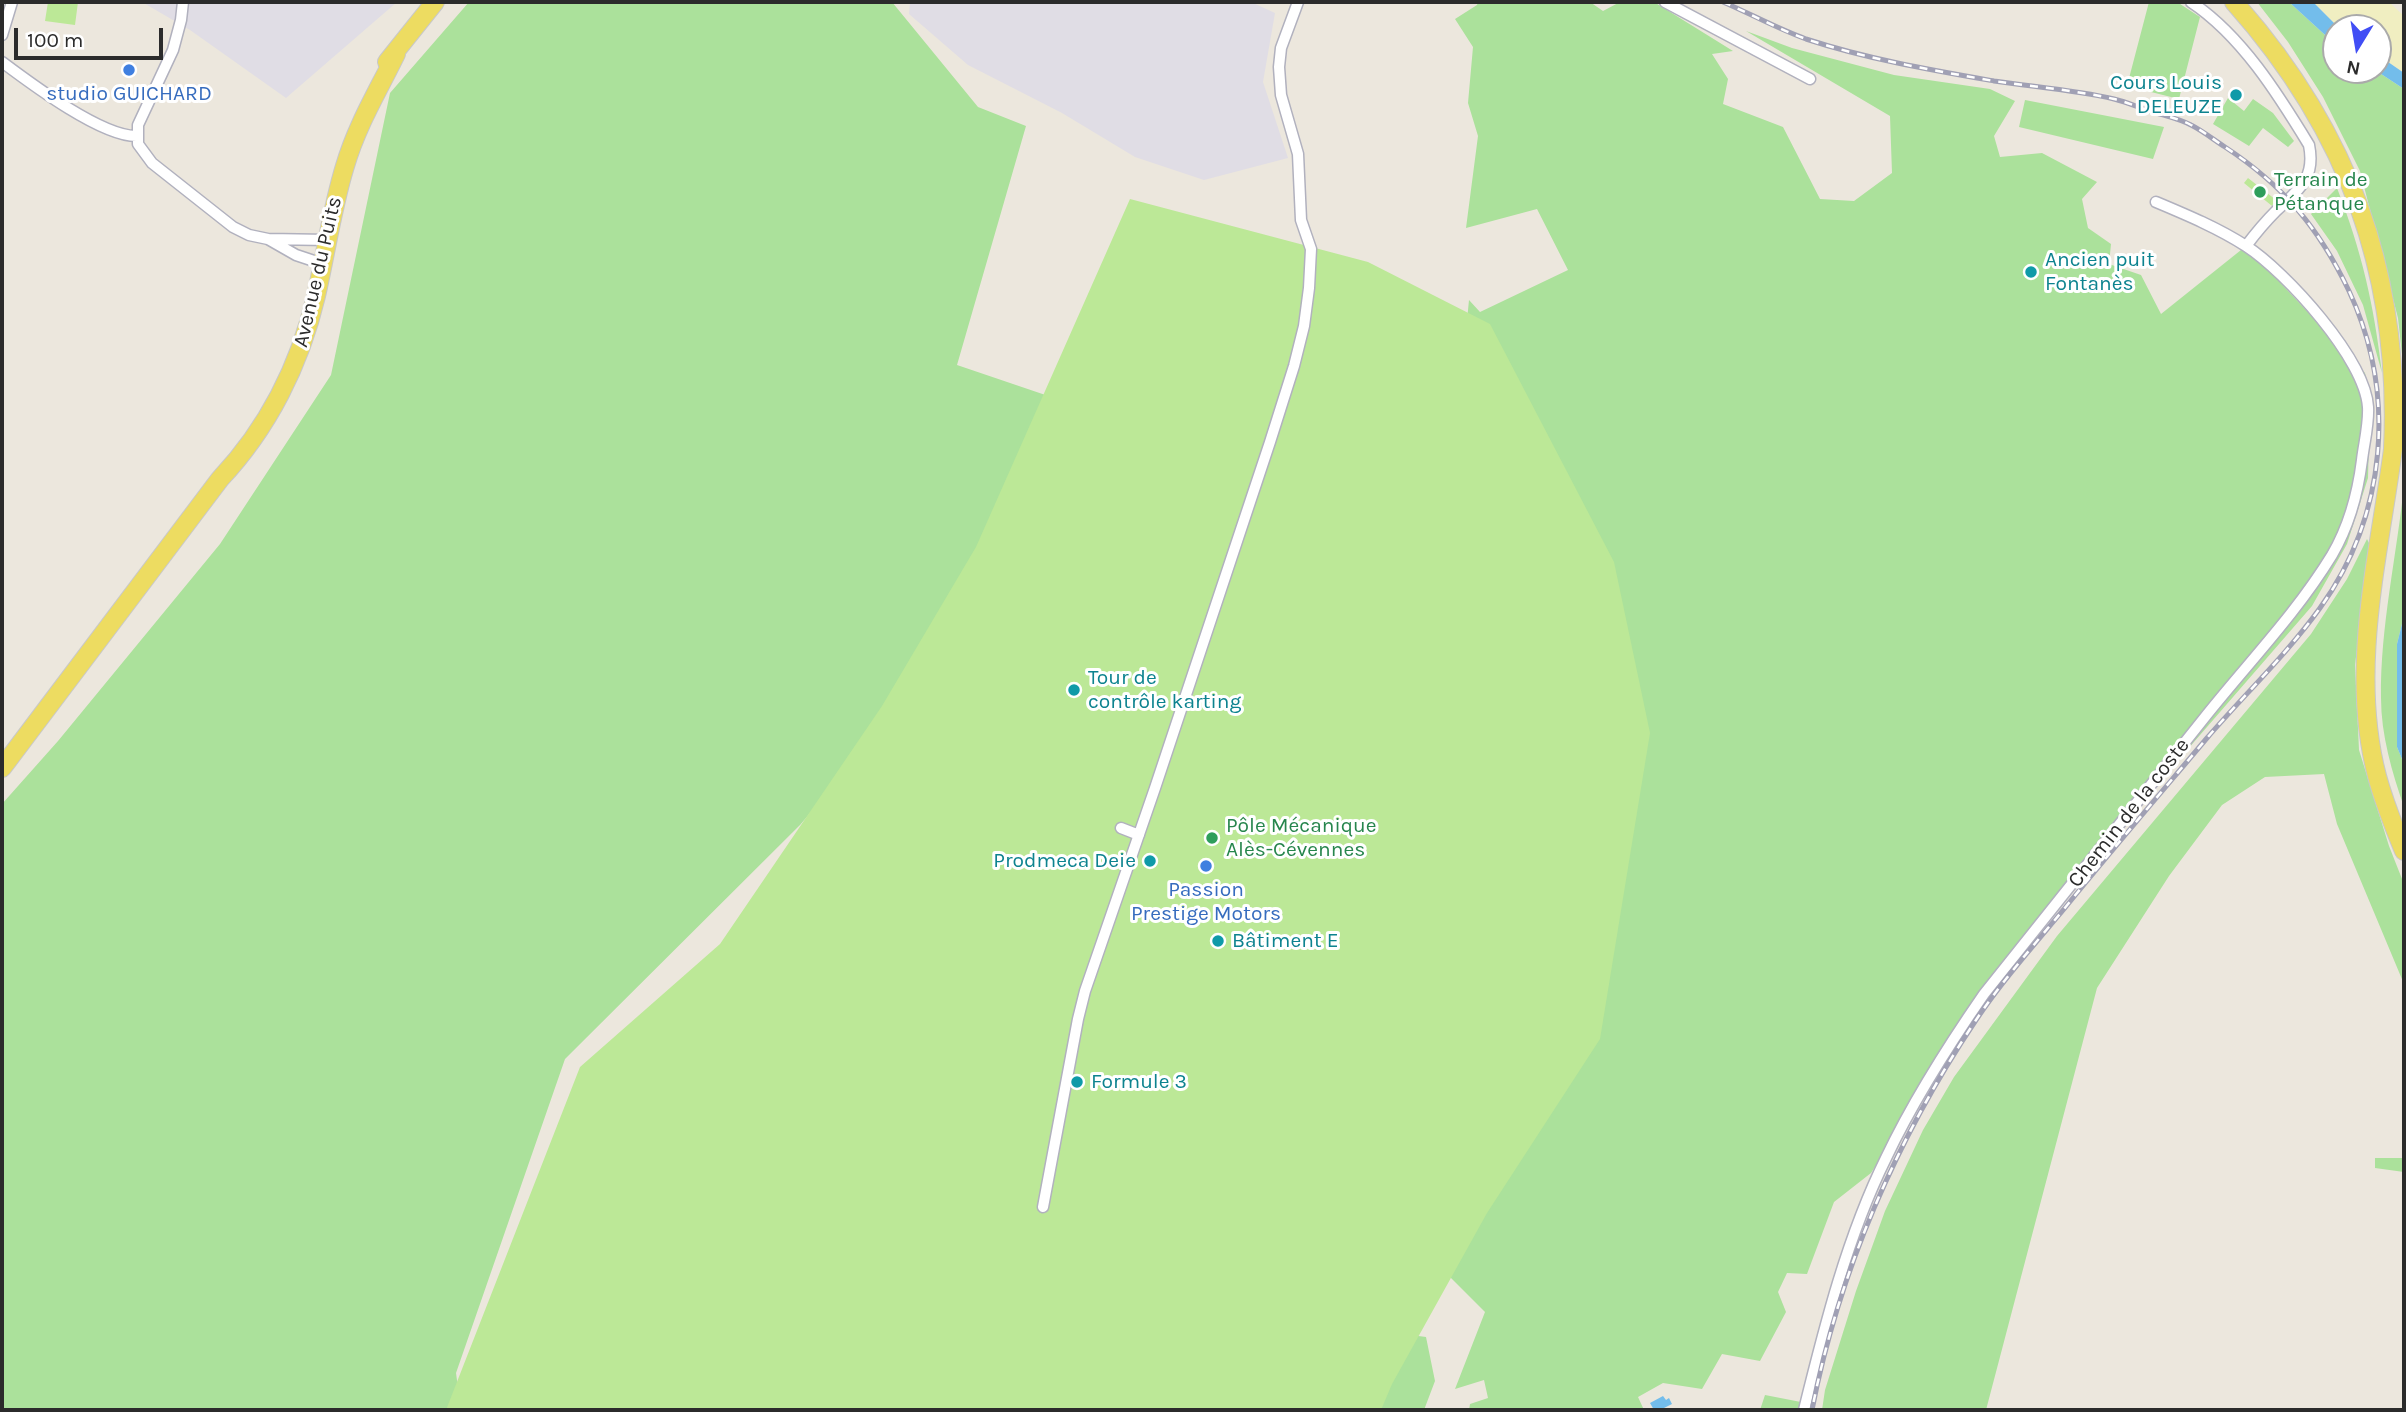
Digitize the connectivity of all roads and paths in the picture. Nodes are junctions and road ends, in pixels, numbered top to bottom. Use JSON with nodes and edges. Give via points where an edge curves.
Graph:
{"nodes":[{"id":1,"x":12,"y":2,"type":"edge"},
{"id":2,"x":183,"y":2,"type":"edge"},
{"id":3,"x":435,"y":2,"type":"edge"},
{"id":4,"x":1292,"y":2,"type":"edge"},
{"id":5,"x":1298,"y":2,"type":"edge"},
{"id":6,"x":1665,"y":2,"type":"edge"},
{"id":7,"x":2191,"y":2,"type":"edge"},
{"id":8,"x":2234,"y":2,"type":"edge"},
{"id":9,"x":1291,"y":18,"type":"junction"},
{"id":10,"x":2,"y":35,"type":"edge"},
{"id":11,"x":2,"y":62,"type":"edge"},
{"id":12,"x":1810,"y":79,"type":"dead end"},
{"id":13,"x":138,"y":136,"type":"junction"},
{"id":14,"x":2156,"y":202,"type":"dead end"},
{"id":15,"x":268,"y":239,"type":"junction"},
{"id":16,"x":323,"y":239,"type":"junction"},
{"id":17,"x":2246,"y":246,"type":"junction"},
{"id":18,"x":318,"y":262,"type":"junction"},
{"id":19,"x":2,"y":768,"type":"edge"},
{"id":20,"x":1121,"y":828,"type":"dead end"},
{"id":21,"x":1139,"y":835,"type":"junction"},
{"id":22,"x":2404,"y":851,"type":"edge"},
{"id":23,"x":1044,"y":1207,"type":"dead end"},
{"id":24,"x":1804,"y":1410,"type":"edge"}],
"edges":[{"from":1,"to":10,"type":"street"},
{"from":2,"to":13,"type":"street","via":[[173,50],[138,125]]},
{"from":3,"to":16,"type":"main road","name":"Avenue du Puits","via":[[396,54],[354,138]]},
{"from":4,"to":9,"type":"street"},
{"from":5,"to":9,"type":"street"},
{"from":6,"to":12,"type":"street"},
{"from":7,"to":17,"type":"street","via":[[2243,51],[2309,145],[2310,170],[2298,192]]},
{"from":8,"to":22,"type":"main road","via":[[2292,76],[2330,136],[2355,192],[2389,327],[2394,419],[2367,633],[2366,694],[2377,776]]},
{"from":9,"to":21,"type":"street","via":[[1281,48],[1279,77],[1298,153],[1300,213],[1311,249],[1306,317],[1281,409]]},
{"from":11,"to":13,"type":"street","via":[[104,128]]},
{"from":13,"to":15,"type":"street","via":[[138,144],[152,163],[220,218]]},
{"from":14,"to":17,"type":"street","name":"Chemin de la coste"},
{"from":15,"to":16,"type":"street"},
{"from":15,"to":18,"type":"street"},
{"from":16,"to":18,"type":"main road","name":"Avenue du Puits"},
{"from":17,"to":24,"type":"street","name":"Chemin de la coste","via":[[2319,316],[2364,389],[2366,433],[2352,509],[2333,552],[2307,593],[1957,1032],[1886,1158],[1861,1216],[1826,1320]]},
{"from":18,"to":19,"type":"main road","name":"Avenue du Puits","via":[[312,311],[293,370],[261,428]]},
{"from":20,"to":21,"type":"street"},
{"from":21,"to":23,"type":"street","via":[[1080,1008]]}]}
